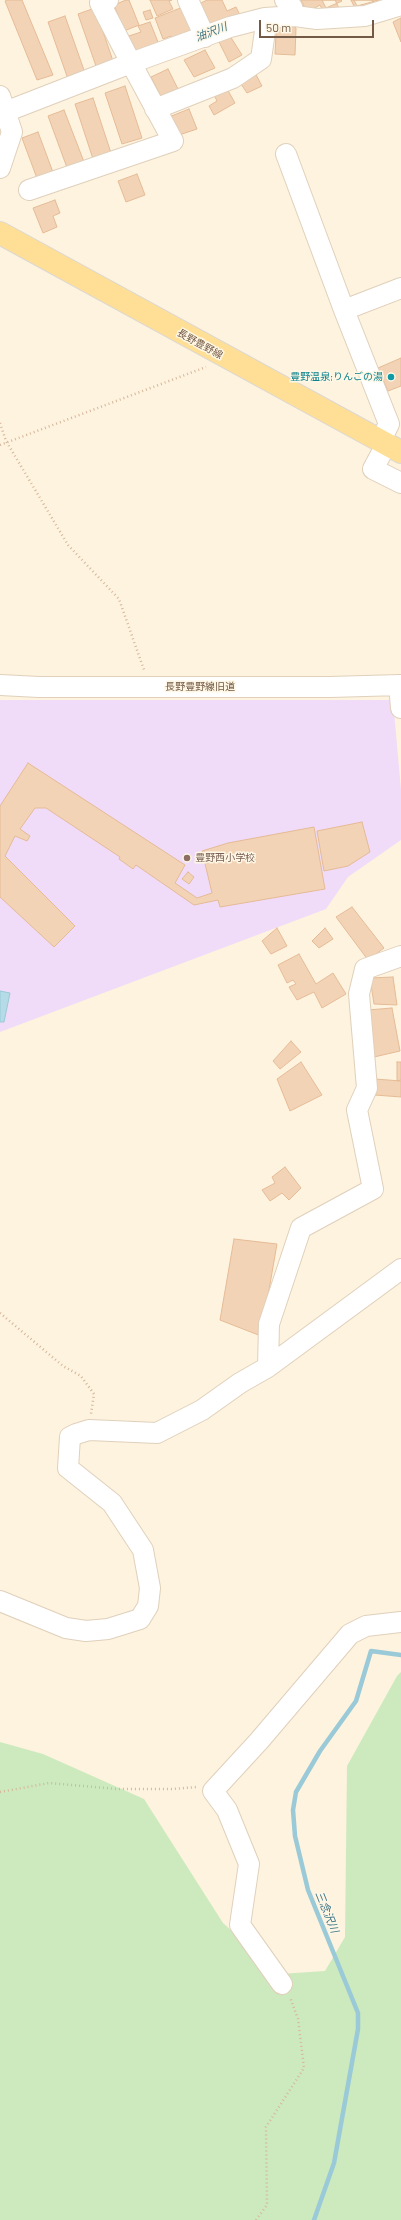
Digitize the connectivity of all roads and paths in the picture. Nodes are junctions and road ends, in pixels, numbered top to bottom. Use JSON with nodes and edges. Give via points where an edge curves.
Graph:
{"nodes":[{"id":1,"x":188,"y":0,"type":"edge"},
{"id":2,"x":102,"y":1,"type":"edge"},
{"id":3,"x":392,"y":5,"type":"edge"},
{"id":4,"x":290,"y":8,"type":"edge"},
{"id":5,"x":265,"y":24,"type":"junction"},
{"id":6,"x":205,"y":36,"type":"junction"},
{"id":7,"x":131,"y":63,"type":"junction"},
{"id":8,"x":2,"y":104,"type":"edge"},
{"id":9,"x":155,"y":109,"type":"junction"},
{"id":10,"x":286,"y":154,"type":"dead end"},
{"id":11,"x":0,"y":168,"type":"edge"},
{"id":12,"x":29,"y":190,"type":"dead end"},
{"id":13,"x":0,"y":234,"type":"edge"},
{"id":14,"x":401,"y":288,"type":"edge"},
{"id":15,"x":344,"y":310,"type":"junction"},
{"id":16,"x":227,"y":359,"type":"junction"},
{"id":17,"x":0,"y":423,"type":"edge"},
{"id":18,"x":6,"y":441,"type":"junction"},
{"id":19,"x":0,"y":445,"type":"edge"},
{"id":20,"x":390,"y":445,"type":"edge"},
{"id":21,"x":401,"y":483,"type":"edge"},
{"id":22,"x":0,"y":685,"type":"edge"},
{"id":23,"x":400,"y":685,"type":"edge"},
{"id":24,"x":150,"y":687,"type":"junction"},
{"id":25,"x":401,"y":708,"type":"edge"},
{"id":26,"x":401,"y":956,"type":"edge"},
{"id":27,"x":401,"y":1269,"type":"edge"},
{"id":28,"x":0,"y":1313,"type":"edge"},
{"id":29,"x":268,"y":1367,"type":"junction"},
{"id":30,"x":89,"y":1430,"type":"junction"},
{"id":31,"x":0,"y":1601,"type":"edge"},
{"id":32,"x":401,"y":1622,"type":"edge"},
{"id":33,"x":213,"y":1790,"type":"junction"},
{"id":34,"x":0,"y":1792,"type":"edge"},
{"id":35,"x":282,"y":1984,"type":"joint"},
{"id":36,"x":256,"y":2220,"type":"edge"}],
"edges":[{"from":1,"to":6,"type":"street"},
{"from":2,"to":7,"type":"street"},
{"from":3,"to":4,"type":"street","via":[[365,16],[317,19]]},
{"from":4,"to":5,"type":"street"},
{"from":5,"to":6,"type":"street"},
{"from":5,"to":9,"type":"street","via":[[261,60],[233,78]]},
{"from":6,"to":7,"type":"street"},
{"from":7,"to":8,"type":"street"},
{"from":7,"to":9,"type":"street"},
{"from":8,"to":11,"type":"street","via":[[12,132]]},
{"from":9,"to":12,"type":"street","via":[[173,141]]},
{"from":10,"to":15,"type":"street"},
{"from":13,"to":16,"type":"main road","name":"長野豊野線"},
{"from":14,"to":15,"type":"street"},
{"from":15,"to":20,"type":"street","via":[[389,424]]},
{"from":16,"to":18,"type":"path"},
{"from":16,"to":20,"type":"main road","name":"長野豊野線"},
{"from":17,"to":18,"type":"path"},
{"from":18,"to":19,"type":"path"},
{"from":18,"to":24,"type":"path","via":[[68,545],[119,599]]},
{"from":20,"to":21,"type":"street","via":[[373,469]]},
{"from":22,"to":24,"type":"street","name":"長野豊野線旧道"},
{"from":23,"to":24,"type":"street","name":"長野豊野線旧道"},
{"from":23,"to":25,"type":"street"},
{"from":26,"to":29,"type":"street","via":[[366,969],[359,994],[367,1088],[357,1110],[373,1189],[301,1228],[269,1324]]},
{"from":27,"to":29,"type":"street"},
{"from":28,"to":30,"type":"path","via":[[63,1366],[81,1376],[94,1394]]},
{"from":29,"to":30,"type":"street","via":[[202,1410],[157,1433]]},
{"from":30,"to":31,"type":"street","via":[[70,1437],[68,1468],[112,1503],[143,1550],[150,1588],[148,1606],[140,1618],[108,1629],[86,1630],[66,1628]]},
{"from":32,"to":33,"type":"street","via":[[366,1626],[350,1634],[259,1741]]},
{"from":33,"to":34,"type":"path","via":[[195,1787],[117,1789],[49,1783]]},
{"from":33,"to":35,"type":"street","via":[[227,1810],[249,1864],[240,1925]]},
{"from":35,"to":36,"type":"path","via":[[294,2002],[304,2068],[266,2127],[267,2205]]}]}
